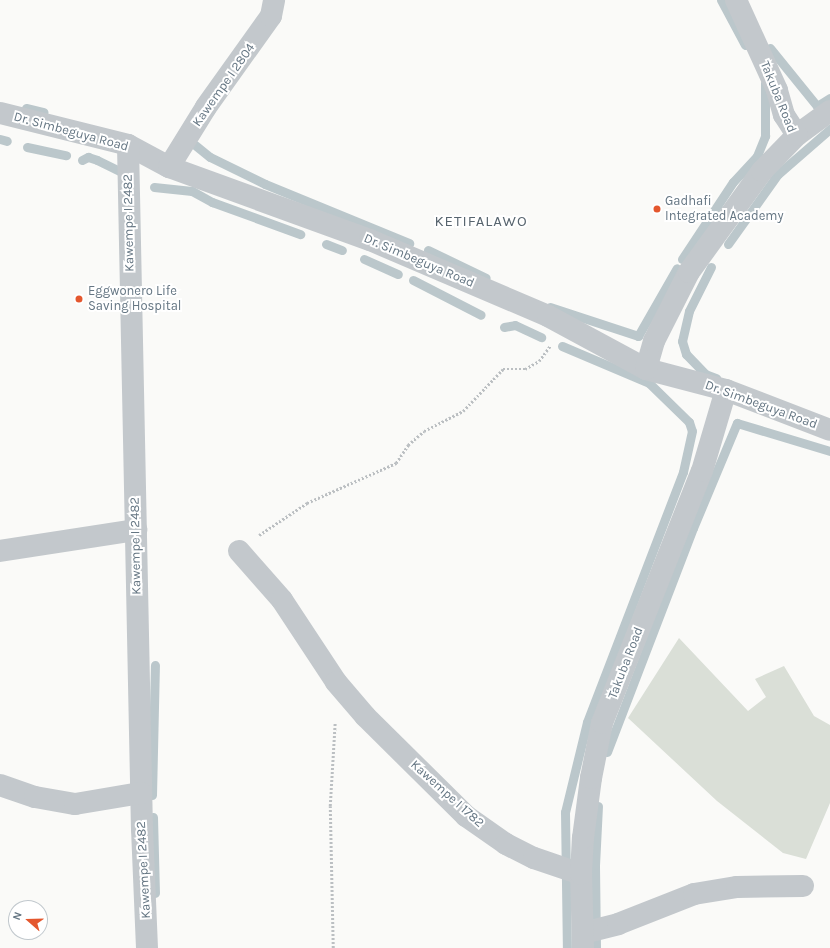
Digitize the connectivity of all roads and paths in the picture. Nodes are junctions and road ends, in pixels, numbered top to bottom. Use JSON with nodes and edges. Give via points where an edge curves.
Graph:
{"nodes":[{"id":1,"x":274,"y":0,"type":"edge"},
{"id":2,"x":736,"y":0,"type":"edge"},
{"id":3,"x":830,"y":111,"type":"edge"},
{"id":4,"x":0,"y":113,"type":"edge"},
{"id":5,"x":797,"y":135,"type":"junction"},
{"id":6,"x":128,"y":145,"type":"junction"},
{"id":7,"x":169,"y":167,"type":"junction"},
{"id":8,"x":566,"y":326,"type":"junction"},
{"id":9,"x":646,"y":369,"type":"junction"},
{"id":10,"x":726,"y":390,"type":"junction"},
{"id":11,"x":830,"y":430,"type":"edge"},
{"id":12,"x":136,"y":530,"type":"junction"},
{"id":13,"x":0,"y":551,"type":"edge"},
{"id":14,"x":239,"y":551,"type":"joint"},
{"id":15,"x":336,"y":682,"type":"junction"},
{"id":16,"x":0,"y":785,"type":"edge"},
{"id":17,"x":141,"y":793,"type":"junction"},
{"id":18,"x":581,"y":874,"type":"junction"},
{"id":19,"x":804,"y":886,"type":"dead end"},
{"id":20,"x":583,"y":940,"type":"edge"},
{"id":21,"x":147,"y":948,"type":"edge"},
{"id":22,"x":333,"y":948,"type":"edge"}],
"edges":[{"from":1,"to":7,"type":"street","name":"Kawempe I 2804","via":[[271,16],[206,107]]},
{"from":2,"to":5,"type":"street","name":"Takuba Road","via":[[777,90],[784,115]]},
{"from":3,"to":5,"type":"street"},
{"from":4,"to":6,"type":"street","name":"Dr. Simbeguya Road"},
{"from":5,"to":9,"type":"street","name":"Takuba Road","via":[[762,171],[689,272],[654,341]]},
{"from":6,"to":7,"type":"street","name":"Dr. Simbeguya Road"},
{"from":6,"to":12,"type":"street","name":"Kawempe I 2482"},
{"from":7,"to":8,"type":"street","name":"Dr. Simbeguya Road","via":[[370,240]]},
{"from":8,"to":9,"type":"street","name":"Dr. Simbeguya Road"},
{"from":8,"to":14,"type":"path","via":[[539,361],[526,369],[503,369],[463,411],[424,431],[408,446],[396,463],[307,503],[273,524]]},
{"from":9,"to":10,"type":"street","name":"Dr. Simbeguya Road"},
{"from":10,"to":11,"type":"street","name":"Dr. Simbeguya Road"},
{"from":10,"to":18,"type":"street","name":"Takuba Road","via":[[702,471],[602,723],[591,778]]},
{"from":12,"to":13,"type":"street"},
{"from":12,"to":17,"type":"street","name":"Kawempe I 2482"},
{"from":14,"to":15,"type":"street","name":"Kawempe I 1782","via":[[282,600]]},
{"from":15,"to":18,"type":"street","name":"Kawempe I 1782","via":[[365,716],[466,816],[506,844],[534,858]]},
{"from":15,"to":22,"type":"path","via":[[330,806]]},
{"from":16,"to":17,"type":"street","via":[[35,797],[75,804]]},
{"from":17,"to":21,"type":"street","name":"Kawempe I 2482"},
{"from":18,"to":20,"type":"street","name":"Takuba Road"},
{"from":19,"to":20,"type":"street","via":[[737,887],[694,894]]}]}
